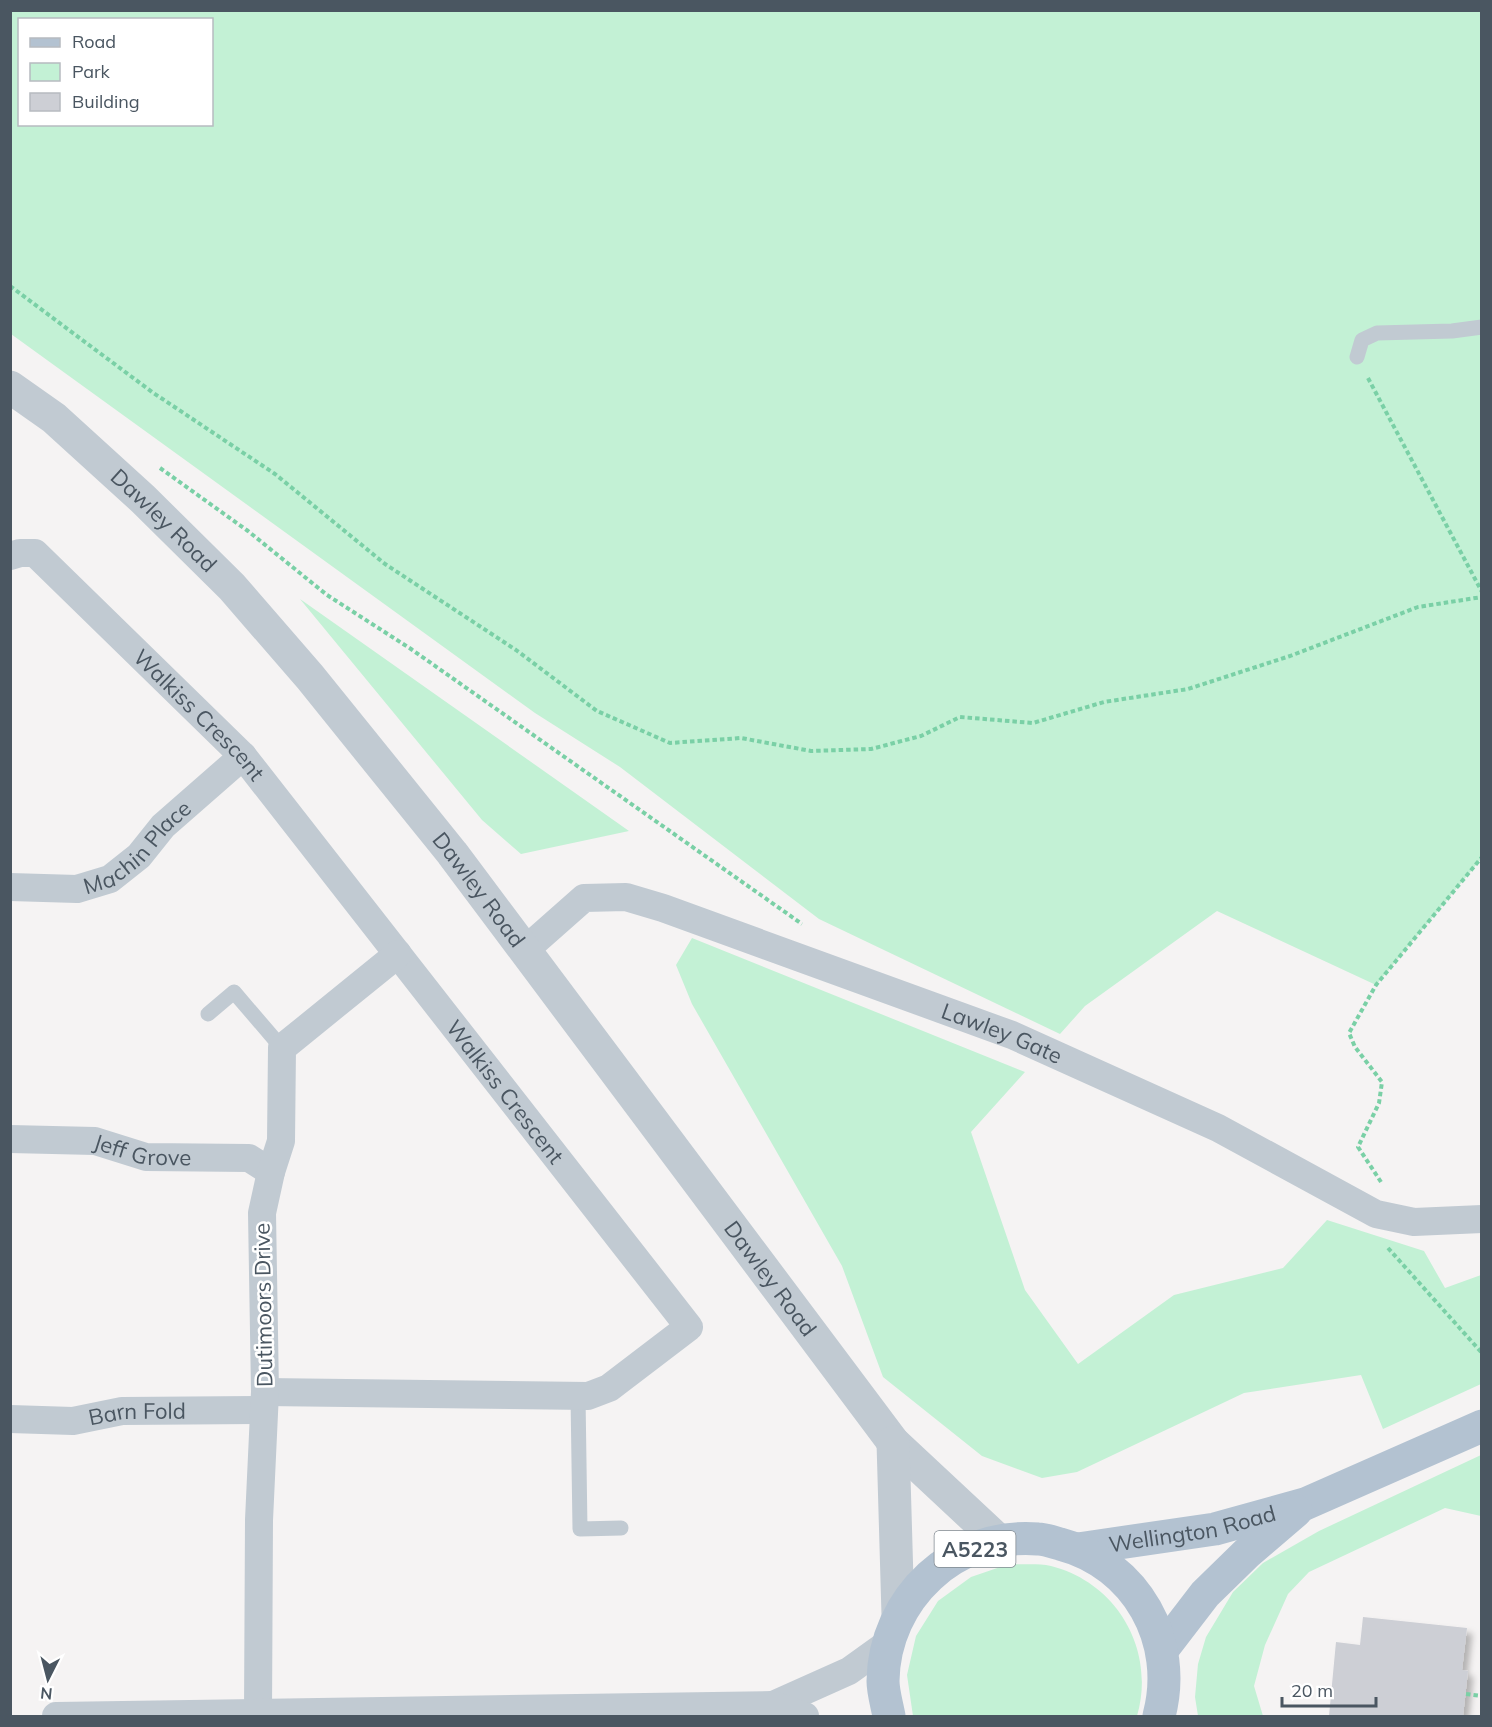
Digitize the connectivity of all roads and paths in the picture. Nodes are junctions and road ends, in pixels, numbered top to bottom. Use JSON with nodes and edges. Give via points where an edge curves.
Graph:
{"nodes":[{"id":1,"x":10,"y":286,"type":"edge"},
{"id":2,"x":1482,"y":327,"type":"edge"},
{"id":3,"x":1357,"y":357,"type":"joint"},
{"id":4,"x":10,"y":387,"type":"edge"},
{"id":5,"x":160,"y":467,"type":"dead end"},
{"id":6,"x":10,"y":556,"type":"edge"},
{"id":7,"x":1482,"y":592,"type":"edge"},
{"id":8,"x":1482,"y":597,"type":"edge"},
{"id":9,"x":243,"y":756,"type":"junction"},
{"id":10,"x":1482,"y":857,"type":"edge"},
{"id":11,"x":10,"y":887,"type":"edge"},
{"id":12,"x":811,"y":929,"type":"dead end"},
{"id":13,"x":524,"y":951,"type":"junction"},
{"id":14,"x":399,"y":954,"type":"junction"},
{"id":15,"x":208,"y":1014,"type":"dead end"},
{"id":16,"x":282,"y":1048,"type":"junction"},
{"id":17,"x":10,"y":1139,"type":"edge"},
{"id":18,"x":271,"y":1172,"type":"junction"},
{"id":19,"x":1376,"y":1214,"type":"junction"},
{"id":20,"x":1482,"y":1219,"type":"edge"},
{"id":21,"x":1482,"y":1353,"type":"edge"},
{"id":22,"x":578,"y":1396,"type":"junction"},
{"id":23,"x":265,"y":1401,"type":"junction"},
{"id":24,"x":10,"y":1419,"type":"edge"},
{"id":25,"x":1482,"y":1426,"type":"edge"},
{"id":26,"x":893,"y":1442,"type":"junction"},
{"id":27,"x":1305,"y":1504,"type":"junction"},
{"id":28,"x":621,"y":1528,"type":"dead end"},
{"id":29,"x":998,"y":1540,"type":"junction"},
{"id":30,"x":1078,"y":1549,"type":"junction"},
{"id":31,"x":893,"y":1629,"type":"junction"},
{"id":32,"x":1162,"y":1650,"type":"junction"},
{"id":33,"x":1466,"y":1694,"type":"dead end"},
{"id":34,"x":1482,"y":1696,"type":"edge"},
{"id":35,"x":773,"y":1705,"type":"junction"},
{"id":36,"x":1165,"y":1711,"type":"edge"},
{"id":37,"x":380,"y":1713,"type":"edge"},
{"id":38,"x":258,"y":1714,"type":"junction"},
{"id":39,"x":56,"y":1716,"type":"edge"},
{"id":40,"x":805,"y":1716,"type":"edge"},
{"id":41,"x":889,"y":1716,"type":"edge"}],
"edges":[{"from":1,"to":8,"type":"path","via":[[152,392],[275,474],[385,564],[516,650],[597,711],[670,743],[741,738],[811,751],[871,749],[921,736],[960,717],[1033,723],[1104,702],[1188,688],[1290,656],[1418,607]]},
{"from":2,"to":3,"type":"lane","via":[[1377,333],[1362,340]]},
{"from":3,"to":7,"type":"path"},
{"from":4,"to":13,"type":"street","name":"Dawley Road","via":[[54,418],[232,587],[362,740]]},
{"from":5,"to":12,"type":"path","via":[[327,595],[411,649]]},
{"from":6,"to":9,"type":"street","name":"Walkiss Crescent","via":[[35,553]]},
{"from":9,"to":11,"type":"street","name":"Machin Place","via":[[110,879],[77,889]]},
{"from":9,"to":14,"type":"street","name":"Walkiss Crescent"},
{"from":10,"to":19,"type":"path","via":[[1376,985],[1349,1033],[1382,1082],[1379,1103],[1358,1147],[1389,1195]]},
{"from":13,"to":19,"type":"street","name":"Lawley Gate","via":[[584,898],[626,897],[663,908],[1012,1035],[1218,1128]]},
{"from":13,"to":26,"type":"street","name":"Dawley Road"},
{"from":14,"to":16,"type":"street"},
{"from":14,"to":22,"type":"street","name":"Walkiss Crescent","via":[[689,1327],[609,1388]]},
{"from":15,"to":16,"type":"lane","via":[[234,992]]},
{"from":16,"to":18,"type":"street","name":"Dutimoors Drive","via":[[281,1141]]},
{"from":17,"to":18,"type":"street","name":"Jeff Grove","via":[[95,1141],[146,1157],[249,1158]]},
{"from":18,"to":23,"type":"street","name":"Dutimoors Drive","via":[[262,1213]]},
{"from":19,"to":20,"type":"street","name":"Lawley Gate","via":[[1414,1222]]},
{"from":19,"to":21,"type":"path","via":[[1371,1227]]},
{"from":22,"to":23,"type":"street","name":"Walkiss Crescent"},
{"from":22,"to":28,"type":"lane","via":[[580,1529]]},
{"from":23,"to":24,"type":"street","name":"Barn Fold","via":[[122,1411],[74,1421]]},
{"from":23,"to":38,"type":"street","name":"Dutimoors Drive","via":[[259,1520]]},
{"from":25,"to":27,"type":"main road","name":"Wellington Road","number":"A5223"},
{"from":26,"to":29,"type":"street","name":"Dawley Road"},
{"from":26,"to":31,"type":"street"},
{"from":27,"to":30,"type":"main road","name":"Wellington Road","number":"A5223","via":[[1215,1529]]},
{"from":27,"to":32,"type":"main road","name":"Wellington Road","number":"A5223","via":[[1205,1594]]},
{"from":29,"to":30,"type":"main road","number":"A5223","via":[[1039,1539]]},
{"from":29,"to":31,"type":"main road","number":"A5223","via":[[957,1555],[923,1581]]},
{"from":30,"to":32,"type":"main road","number":"A5223","via":[[1107,1565],[1132,1589],[1151,1618]]},
{"from":31,"to":35,"type":"street","via":[[849,1671]]},
{"from":31,"to":41,"type":"main road","number":"A5223","via":[[883,1682]]},
{"from":32,"to":36,"type":"main road","number":"A5223"},
{"from":33,"to":34,"type":"path"},
{"from":35,"to":37,"type":"street"},
{"from":35,"to":40,"type":"street"},
{"from":37,"to":38,"type":"street"},
{"from":38,"to":39,"type":"street"}]}
